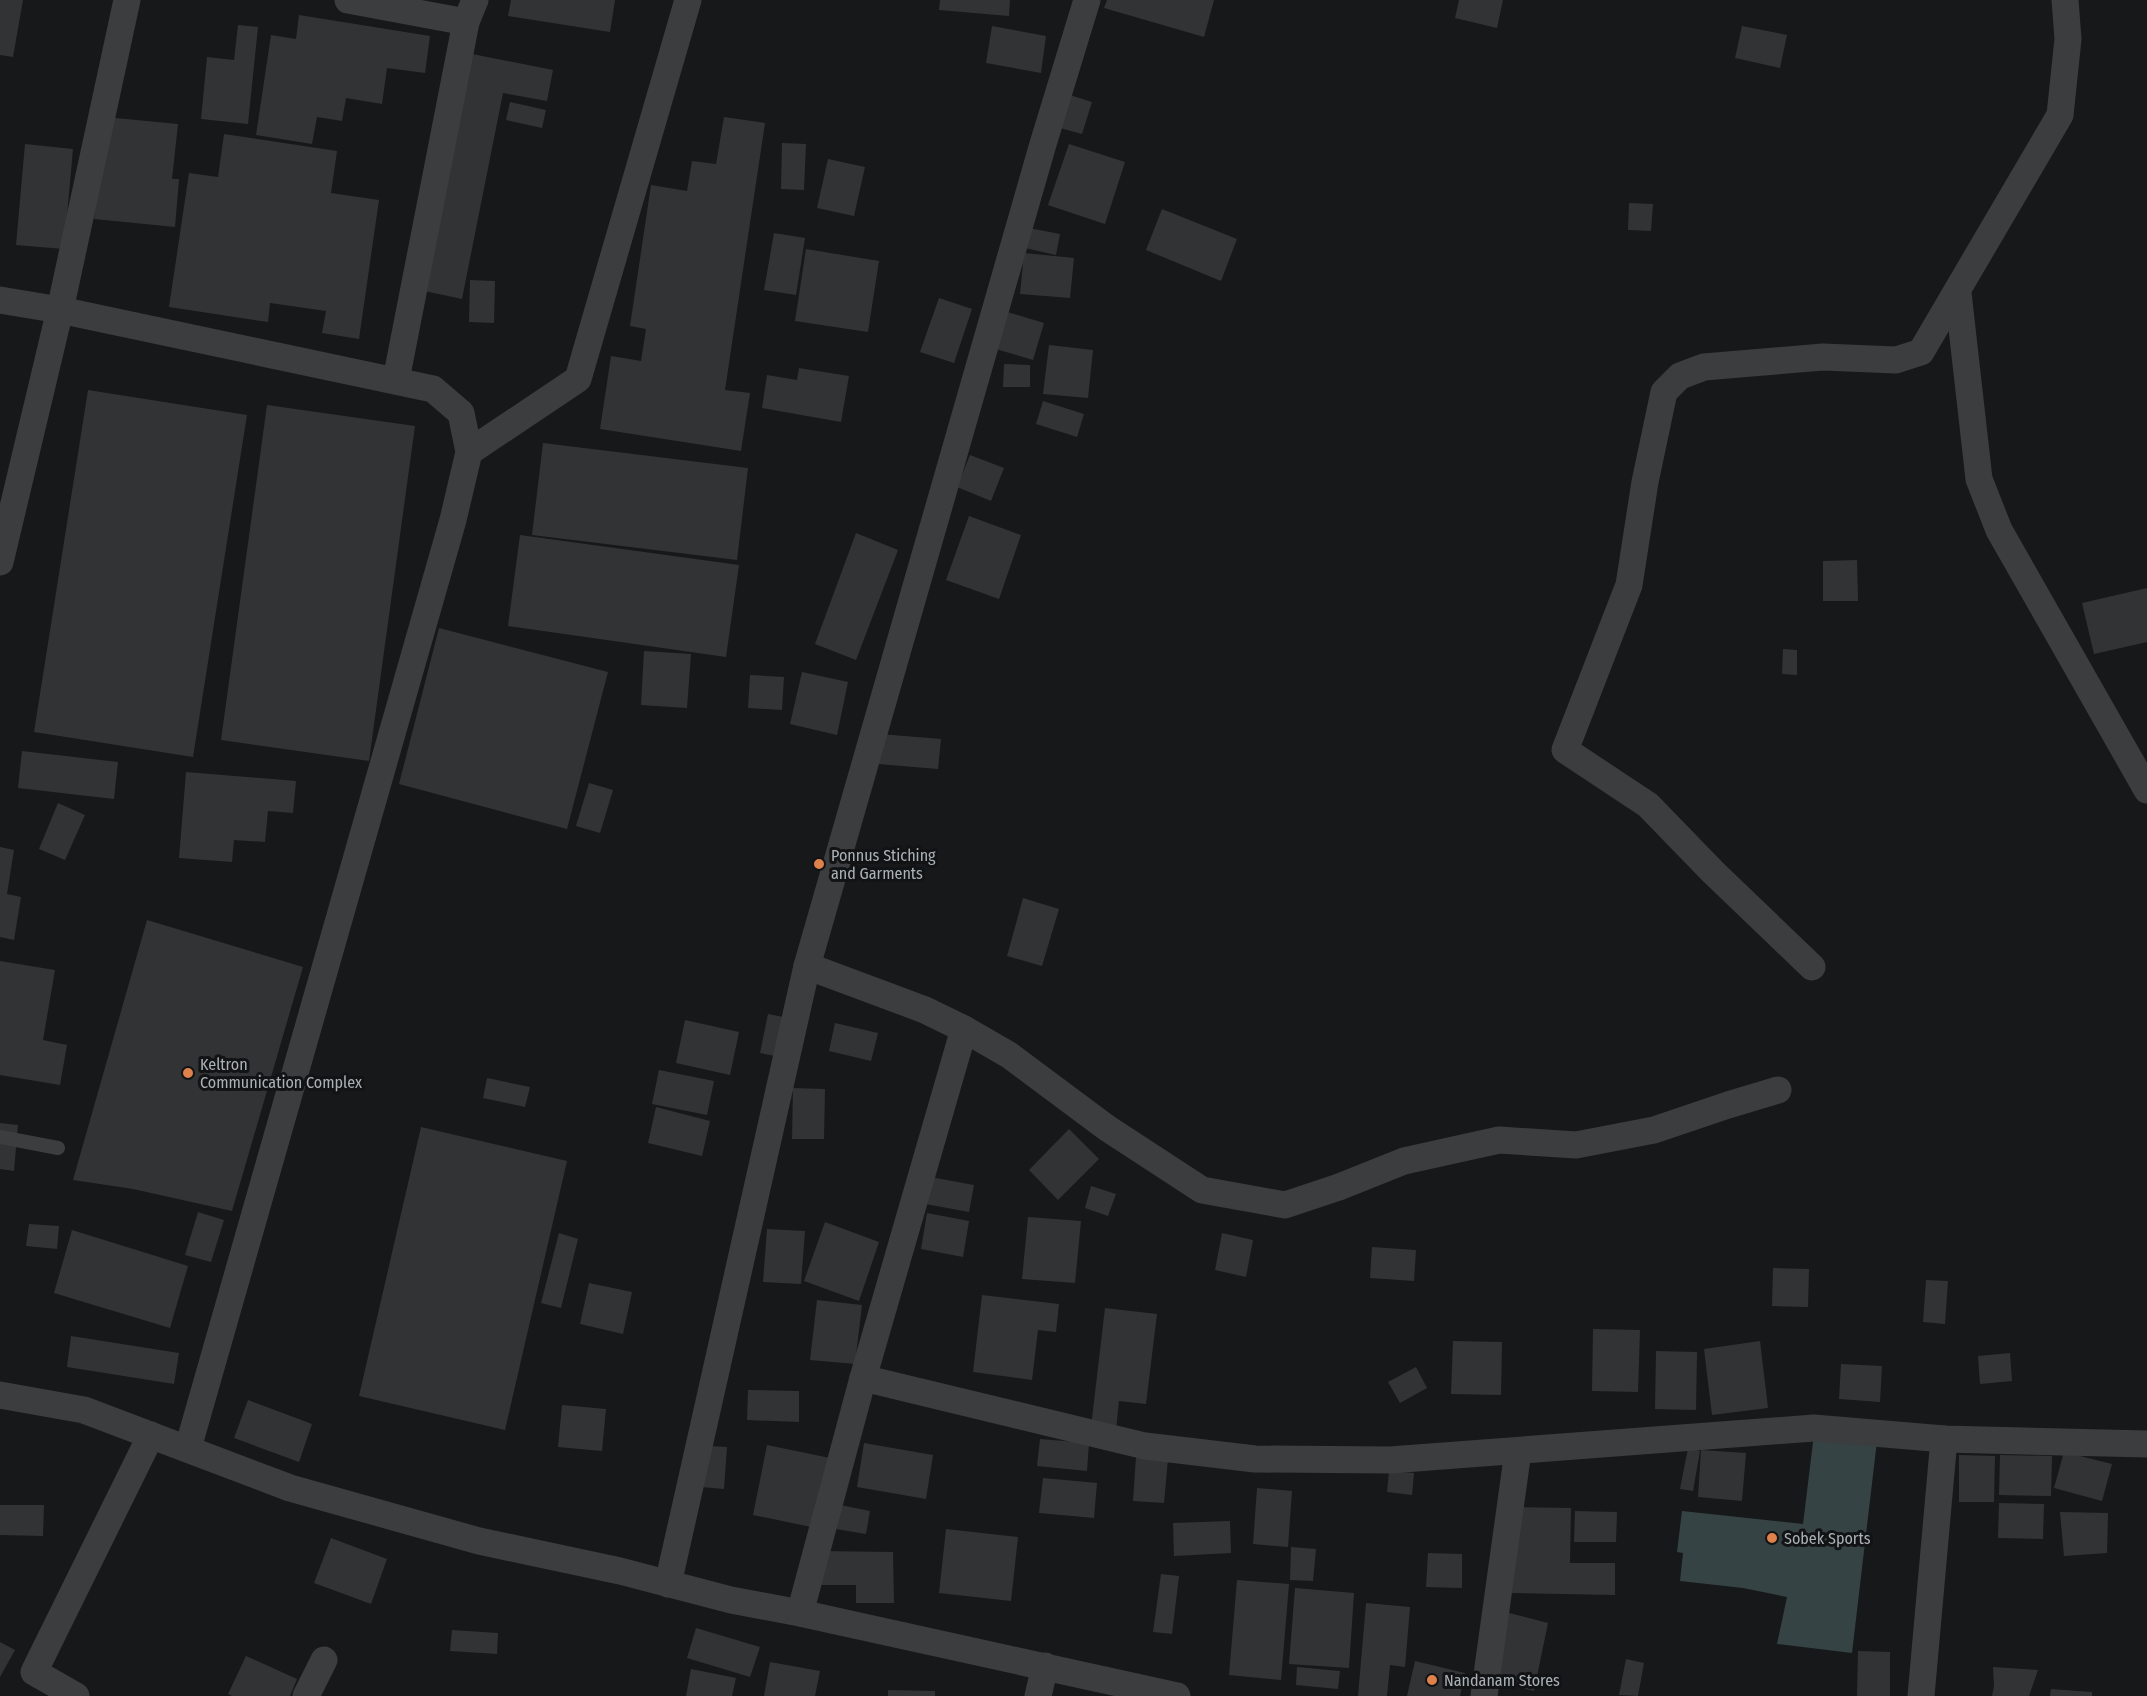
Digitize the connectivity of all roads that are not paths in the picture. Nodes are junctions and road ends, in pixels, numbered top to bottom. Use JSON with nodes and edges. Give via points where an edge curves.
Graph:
{"nodes":[{"id":1,"x":127,"y":0,"type":"edge"},
{"id":2,"x":348,"y":0,"type":"edge"},
{"id":3,"x":688,"y":0,"type":"edge"},
{"id":4,"x":1087,"y":0,"type":"edge"},
{"id":5,"x":2065,"y":0,"type":"edge"},
{"id":6,"x":471,"y":11,"type":"edge"},
{"id":7,"x":1958,"y":293,"type":"junction"},
{"id":8,"x":0,"y":300,"type":"edge"},
{"id":9,"x":60,"y":310,"type":"junction"},
{"id":10,"x":396,"y":380,"type":"junction"},
{"id":11,"x":469,"y":452,"type":"junction"},
{"id":12,"x":0,"y":562,"type":"edge"},
{"id":13,"x":2147,"y":790,"type":"edge"},
{"id":14,"x":807,"y":966,"type":"junction"},
{"id":15,"x":1812,"y":967,"type":"dead end"},
{"id":16,"x":964,"y":1029,"type":"junction"},
{"id":17,"x":1778,"y":1090,"type":"dead end"},
{"id":18,"x":0,"y":1137,"type":"edge"},
{"id":19,"x":58,"y":1148,"type":"dead end"},
{"id":20,"x":863,"y":1378,"type":"junction"},
{"id":21,"x":0,"y":1395,"type":"edge"},
{"id":22,"x":151,"y":1435,"type":"junction"},
{"id":23,"x":1944,"y":1438,"type":"junction"},
{"id":24,"x":2147,"y":1444,"type":"edge"},
{"id":25,"x":188,"y":1448,"type":"junction"},
{"id":26,"x":1518,"y":1451,"type":"junction"},
{"id":27,"x":668,"y":1584,"type":"junction"},
{"id":28,"x":800,"y":1613,"type":"junction"},
{"id":29,"x":324,"y":1660,"type":"dead end"},
{"id":30,"x":1045,"y":1666,"type":"junction"},
{"id":31,"x":76,"y":1696,"type":"edge"},
{"id":32,"x":306,"y":1696,"type":"edge"},
{"id":33,"x":1038,"y":1696,"type":"edge"},
{"id":34,"x":1178,"y":1696,"type":"edge"},
{"id":35,"x":1484,"y":1696,"type":"edge"},
{"id":36,"x":1921,"y":1696,"type":"edge"}],
"edges":[{"from":1,"to":9,"type":"street"},
{"from":2,"to":6,"type":"street"},
{"from":3,"to":11,"type":"street","via":[[578,379]]},
{"from":4,"to":14,"type":"street"},
{"from":5,"to":7,"type":"street","via":[[2068,39],[2060,115]]},
{"from":6,"to":10,"type":"street"},
{"from":7,"to":13,"type":"street","via":[[1979,479],[1999,530]]},
{"from":7,"to":15,"type":"street","via":[[1922,352],[1896,360],[1823,357],[1704,367],[1680,376],[1664,392],[1629,585],[1565,750],[1648,805]]},
{"from":8,"to":9,"type":"street"},
{"from":9,"to":10,"type":"street"},
{"from":9,"to":12,"type":"street"},
{"from":10,"to":11,"type":"street","via":[[433,389],[461,413]]},
{"from":11,"to":25,"type":"street","via":[[453,520]]},
{"from":14,"to":16,"type":"street","via":[[925,1010]]},
{"from":14,"to":27,"type":"street"},
{"from":16,"to":17,"type":"street","via":[[1009,1055],[1107,1128],[1202,1190],[1285,1205],[1404,1161],[1498,1140],[1576,1145],[1654,1130]]},
{"from":16,"to":20,"type":"street"},
{"from":18,"to":19,"type":"lane"},
{"from":20,"to":26,"type":"street","via":[[1145,1446],[1255,1459],[1390,1460]]},
{"from":20,"to":28,"type":"street"},
{"from":21,"to":22,"type":"street","via":[[84,1410]]},
{"from":22,"to":25,"type":"street"},
{"from":22,"to":31,"type":"street","via":[[34,1671]]},
{"from":23,"to":24,"type":"street"},
{"from":23,"to":26,"type":"street","via":[[1814,1428]]},
{"from":23,"to":36,"type":"street"},
{"from":25,"to":27,"type":"street","via":[[290,1488],[378,1514]]},
{"from":26,"to":35,"type":"street"},
{"from":27,"to":28,"type":"street"},
{"from":28,"to":30,"type":"street"},
{"from":29,"to":32,"type":"street"},
{"from":30,"to":33,"type":"street"},
{"from":30,"to":34,"type":"street"}]}
